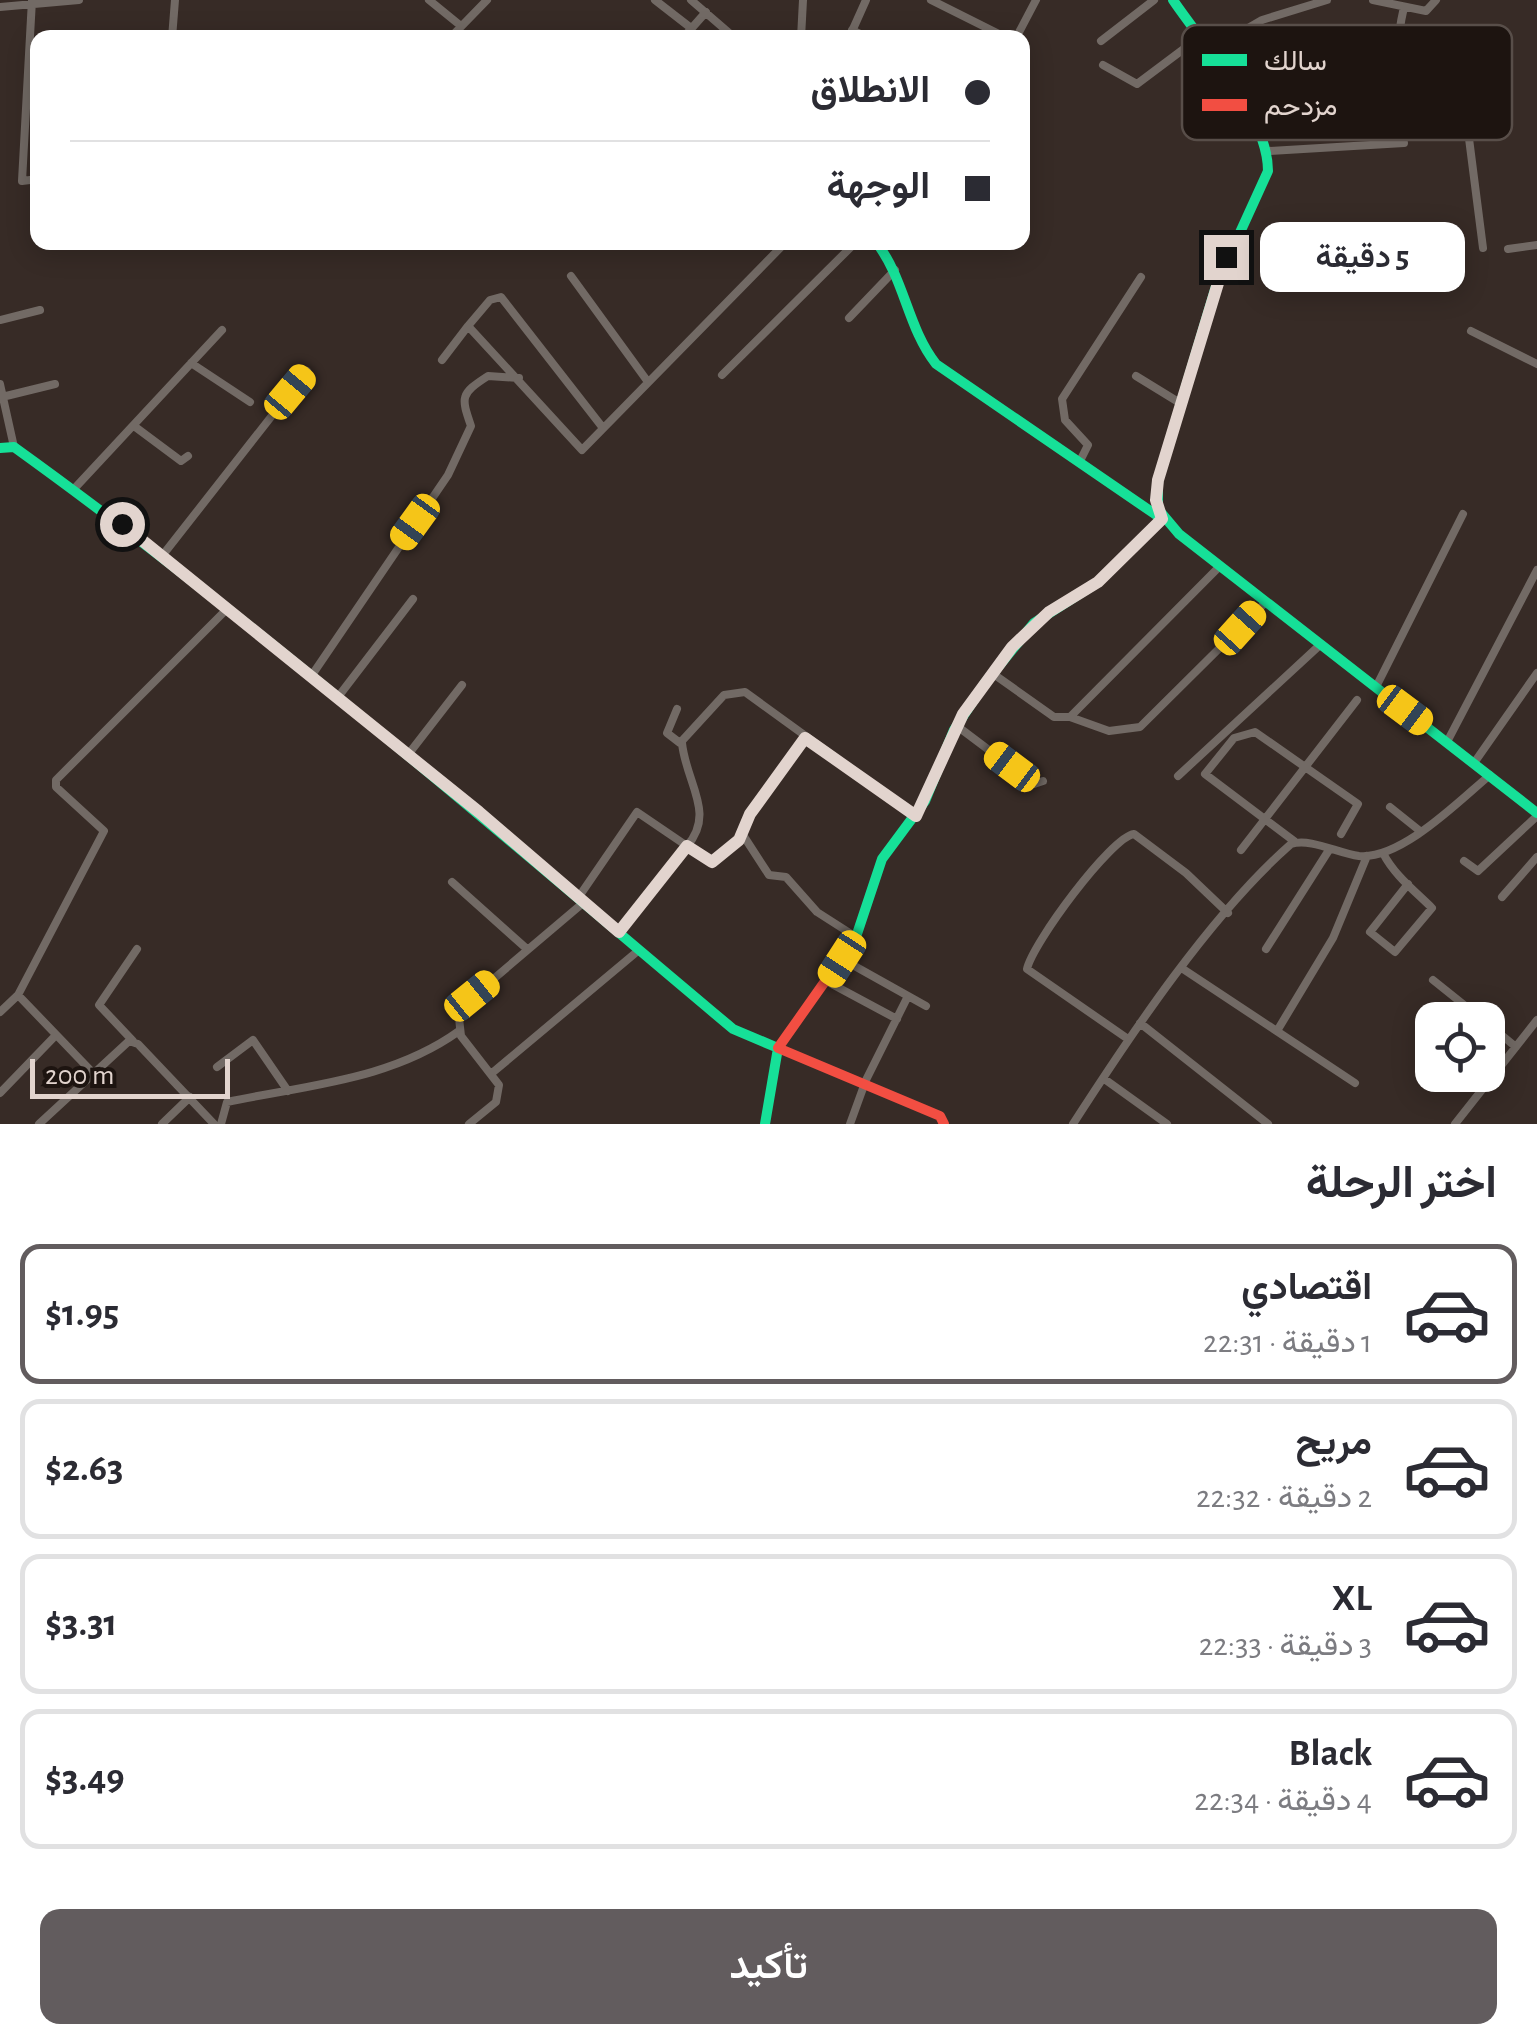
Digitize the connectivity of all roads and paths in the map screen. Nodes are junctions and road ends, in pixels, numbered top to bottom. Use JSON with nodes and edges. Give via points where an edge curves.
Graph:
{"nodes":[{"id":1,"x":79,"y":0,"type":"edge"},
{"id":2,"x":175,"y":0,"type":"edge"},
{"id":3,"x":429,"y":0,"type":"edge"},
{"id":4,"x":487,"y":0,"type":"edge"},
{"id":5,"x":655,"y":0,"type":"edge"},
{"id":6,"x":691,"y":0,"type":"edge"},
{"id":7,"x":803,"y":0,"type":"edge"},
{"id":8,"x":866,"y":0,"type":"edge"},
{"id":9,"x":931,"y":0,"type":"edge"},
{"id":10,"x":1036,"y":0,"type":"edge"},
{"id":11,"x":1154,"y":0,"type":"edge"},
{"id":12,"x":1173,"y":0,"type":"edge"},
{"id":13,"x":1326,"y":0,"type":"edge"},
{"id":14,"x":1373,"y":0,"type":"edge"},
{"id":15,"x":1436,"y":0,"type":"edge"},
{"id":16,"x":32,"y":3,"type":"edge"},
{"id":17,"x":0,"y":7,"type":"edge"},
{"id":18,"x":1404,"y":7,"type":"junction"},
{"id":19,"x":706,"y":12,"type":"junction"},
{"id":20,"x":1188,"y":25,"type":"edge"},
{"id":21,"x":1256,"y":25,"type":"edge"},
{"id":22,"x":1400,"y":25,"type":"edge"},
{"id":23,"x":461,"y":26,"type":"junction"},
{"id":24,"x":691,"y":28,"type":"joint"},
{"id":25,"x":30,"y":30,"type":"edge"},
{"id":26,"x":173,"y":30,"type":"edge"},
{"id":27,"x":457,"y":30,"type":"edge"},
{"id":28,"x":726,"y":30,"type":"edge"},
{"id":29,"x":801,"y":30,"type":"edge"},
{"id":30,"x":853,"y":30,"type":"edge"},
{"id":31,"x":991,"y":30,"type":"edge"},
{"id":32,"x":1020,"y":30,"type":"edge"},
{"id":33,"x":30,"y":38,"type":"edge"},
{"id":34,"x":1101,"y":40,"type":"dead end"},
{"id":35,"x":1182,"y":50,"type":"edge"},
{"id":36,"x":1104,"y":65,"type":"dead end"},
{"id":37,"x":1262,"y":140,"type":"edge"},
{"id":38,"x":1469,"y":140,"type":"edge"},
{"id":39,"x":1404,"y":143,"type":"dead end"},
{"id":40,"x":1268,"y":151,"type":"junction"},
{"id":41,"x":30,"y":180,"type":"edge"},
{"id":42,"x":1537,"y":245,"type":"edge"},
{"id":43,"x":1483,"y":248,"type":"dead end"},
{"id":44,"x":1508,"y":249,"type":"dead end"},
{"id":45,"x":777,"y":250,"type":"edge"},
{"id":46,"x":848,"y":250,"type":"edge"},
{"id":47,"x":881,"y":250,"type":"edge"},
{"id":48,"x":895,"y":270,"type":"junction"},
{"id":49,"x":571,"y":276,"type":"dead end"},
{"id":50,"x":1141,"y":277,"type":"dead end"},
{"id":51,"x":40,"y":310,"type":"dead end"},
{"id":52,"x":849,"y":318,"type":"dead end"},
{"id":53,"x":0,"y":320,"type":"edge"},
{"id":54,"x":468,"y":326,"type":"junction"},
{"id":55,"x":222,"y":330,"type":"dead end"},
{"id":56,"x":1471,"y":331,"type":"dead end"},
{"id":57,"x":442,"y":360,"type":"dead end"},
{"id":58,"x":191,"y":363,"type":"junction"},
{"id":59,"x":1537,"y":364,"type":"edge"},
{"id":60,"x":307,"y":372,"type":"dead end"},
{"id":61,"x":722,"y":374,"type":"dead end"},
{"id":62,"x":1136,"y":376,"type":"dead end"},
{"id":63,"x":520,"y":378,"type":"junction"},
{"id":64,"x":648,"y":382,"type":"junction"},
{"id":65,"x":0,"y":384,"type":"edge"},
{"id":66,"x":56,"y":384,"type":"dead end"},
{"id":67,"x":2,"y":397,"type":"junction"},
{"id":68,"x":250,"y":402,"type":"dead end"},
{"id":69,"x":1180,"y":403,"type":"junction"},
{"id":70,"x":134,"y":426,"type":"junction"},
{"id":71,"x":603,"y":428,"type":"junction"},
{"id":72,"x":14,"y":447,"type":"junction"},
{"id":73,"x":0,"y":448,"type":"edge"},
{"id":74,"x":188,"y":456,"type":"dead end"},
{"id":75,"x":1080,"y":461,"type":"junction"},
{"id":76,"x":73,"y":490,"type":"junction"},
{"id":77,"x":1463,"y":514,"type":"dead end"},
{"id":78,"x":1162,"y":519,"type":"junction"},
{"id":79,"x":162,"y":556,"type":"junction"},
{"id":80,"x":1220,"y":566,"type":"junction"},
{"id":81,"x":1537,"y":570,"type":"edge"},
{"id":82,"x":412,"y":599,"type":"dead end"},
{"id":83,"x":1266,"y":602,"type":"junction"},
{"id":84,"x":228,"y":608,"type":"junction"},
{"id":85,"x":1321,"y":644,"type":"junction"},
{"id":86,"x":992,"y":673,"type":"junction"},
{"id":87,"x":1537,"y":673,"type":"edge"},
{"id":88,"x":312,"y":676,"type":"junction"},
{"id":89,"x":462,"y":684,"type":"dead end"},
{"id":90,"x":1376,"y":688,"type":"junction"},
{"id":91,"x":338,"y":697,"type":"junction"},
{"id":92,"x":1357,"y":700,"type":"dead end"},
{"id":93,"x":677,"y":709,"type":"dead end"},
{"id":94,"x":1070,"y":716,"type":"junction"},
{"id":95,"x":956,"y":726,"type":"junction"},
{"id":96,"x":805,"y":738,"type":"junction"},
{"id":97,"x":1447,"y":742,"type":"junction"},
{"id":98,"x":682,"y":743,"type":"junction"},
{"id":99,"x":407,"y":756,"type":"junction"},
{"id":100,"x":1474,"y":763,"type":"junction"},
{"id":101,"x":1305,"y":765,"type":"junction"},
{"id":102,"x":1178,"y":776,"type":"dead end"},
{"id":103,"x":1490,"y":776,"type":"junction"},
{"id":104,"x":1043,"y":780,"type":"dead end"},
{"id":105,"x":1390,"y":807,"type":"dead end"},
{"id":106,"x":1537,"y":814,"type":"edge"},
{"id":107,"x":916,"y":816,"type":"junction"},
{"id":108,"x":1265,"y":818,"type":"junction"},
{"id":109,"x":1420,"y":831,"type":"junction"},
{"id":110,"x":1341,"y":834,"type":"dead end"},
{"id":111,"x":742,"y":835,"type":"junction"},
{"id":112,"x":1294,"y":842,"type":"junction"},
{"id":113,"x":687,"y":846,"type":"junction"},
{"id":114,"x":1242,"y":850,"type":"dead end"},
{"id":115,"x":1328,"y":850,"type":"junction"},
{"id":116,"x":1383,"y":853,"type":"junction"},
{"id":117,"x":1367,"y":856,"type":"junction"},
{"id":118,"x":1537,"y":857,"type":"edge"},
{"id":119,"x":1464,"y":861,"type":"dead end"},
{"id":120,"x":452,"y":882,"type":"dead end"},
{"id":121,"x":1408,"y":884,"type":"junction"},
{"id":122,"x":1502,"y":896,"type":"dead end"},
{"id":123,"x":581,"y":900,"type":"junction"},
{"id":124,"x":1228,"y":913,"type":"junction"},
{"id":125,"x":619,"y":932,"type":"junction"},
{"id":126,"x":856,"y":937,"type":"junction"},
{"id":127,"x":137,"y":949,"type":"dead end"},
{"id":128,"x":528,"y":949,"type":"junction"},
{"id":129,"x":1266,"y":949,"type":"dead end"},
{"id":130,"x":640,"y":950,"type":"junction"},
{"id":131,"x":842,"y":959,"type":"junction"},
{"id":132,"x":1183,"y":969,"type":"junction"},
{"id":133,"x":1433,"y":980,"type":"dead end"},
{"id":134,"x":828,"y":982,"type":"junction"},
{"id":135,"x":18,"y":994,"type":"junction"},
{"id":136,"x":908,"y":996,"type":"junction"},
{"id":137,"x":1460,"y":1002,"type":"edge"},
{"id":138,"x":926,"y":1006,"type":"dead end"},
{"id":139,"x":0,"y":1012,"type":"edge"},
{"id":140,"x":897,"y":1019,"type":"junction"},
{"id":141,"x":1537,"y":1020,"type":"edge"},
{"id":142,"x":1140,"y":1023,"type":"junction"},
{"id":143,"x":459,"y":1031,"type":"junction"},
{"id":144,"x":1277,"y":1031,"type":"junction"},
{"id":145,"x":56,"y":1035,"type":"junction"},
{"id":146,"x":1505,"y":1038,"type":"edge"},
{"id":147,"x":1128,"y":1039,"type":"junction"},
{"id":148,"x":133,"y":1041,"type":"junction"},
{"id":149,"x":1516,"y":1047,"type":"junction"},
{"id":150,"x":778,"y":1048,"type":"junction"},
{"id":151,"x":217,"y":1067,"type":"dead end"},
{"id":152,"x":93,"y":1073,"type":"junction"},
{"id":153,"x":492,"y":1073,"type":"junction"},
{"id":154,"x":1103,"y":1078,"type":"junction"},
{"id":155,"x":1355,"y":1083,"type":"dead end"},
{"id":156,"x":867,"y":1086,"type":"junction"},
{"id":157,"x":288,"y":1091,"type":"junction"},
{"id":158,"x":0,"y":1093,"type":"edge"},
{"id":159,"x":190,"y":1096,"type":"junction"},
{"id":160,"x":40,"y":1124,"type":"edge"},
{"id":161,"x":162,"y":1124,"type":"edge"},
{"id":162,"x":214,"y":1124,"type":"edge"},
{"id":163,"x":221,"y":1124,"type":"edge"},
{"id":164,"x":469,"y":1124,"type":"edge"},
{"id":165,"x":765,"y":1124,"type":"edge"},
{"id":166,"x":850,"y":1124,"type":"edge"},
{"id":167,"x":944,"y":1124,"type":"edge"},
{"id":168,"x":1073,"y":1124,"type":"edge"},
{"id":169,"x":1167,"y":1124,"type":"edge"},
{"id":170,"x":1268,"y":1124,"type":"edge"},
{"id":171,"x":1455,"y":1124,"type":"edge"}],
"edges":[{"from":1,"to":16,"type":"street"},
{"from":2,"to":26,"type":"street"},
{"from":3,"to":23,"type":"street"},
{"from":4,"to":23,"type":"street"},
{"from":5,"to":24,"type":"street"},
{"from":6,"to":19,"type":"street"},
{"from":7,"to":29,"type":"street"},
{"from":8,"to":30,"type":"street"},
{"from":9,"to":31,"type":"street"},
{"from":10,"to":32,"type":"street"},
{"from":11,"to":34,"type":"street"},
{"from":12,"to":20,"type":"street"},
{"from":13,"to":21,"type":"street"},
{"from":14,"to":18,"type":"street"},
{"from":15,"to":18,"type":"street","via":[[1426,11]]},
{"from":16,"to":17,"type":"street"},
{"from":16,"to":25,"type":"street"},
{"from":18,"to":22,"type":"street"},
{"from":19,"to":24,"type":"street"},
{"from":19,"to":28,"type":"street"},
{"from":23,"to":27,"type":"street"},
{"from":33,"to":41,"type":"street","via":[[22,180]]},
{"from":35,"to":36,"type":"street","via":[[1137,84]]},
{"from":37,"to":40,"type":"street"},
{"from":38,"to":43,"type":"street"},
{"from":39,"to":40,"type":"street"},
{"from":40,"to":69,"type":"street","via":[[1265,182],[1226,257]]},
{"from":42,"to":44,"type":"street"},
{"from":45,"to":64,"type":"street"},
{"from":46,"to":61,"type":"street"},
{"from":47,"to":48,"type":"street"},
{"from":48,"to":52,"type":"street"},
{"from":48,"to":75,"type":"street","via":[[925,353],[960,384]]},
{"from":49,"to":64,"type":"street"},
{"from":50,"to":75,"type":"street","via":[[1062,399],[1064,420],[1088,445]]},
{"from":51,"to":53,"type":"street"},
{"from":54,"to":57,"type":"street"},
{"from":54,"to":63,"type":"street"},
{"from":54,"to":71,"type":"street","via":[[490,300],[501,297]]},
{"from":55,"to":58,"type":"street"},
{"from":56,"to":59,"type":"street"},
{"from":58,"to":68,"type":"street"},
{"from":58,"to":70,"type":"street"},
{"from":60,"to":79,"type":"street"},
{"from":62,"to":69,"type":"street"},
{"from":63,"to":71,"type":"street","via":[[582,450]]},
{"from":63,"to":88,"type":"street","via":[[488,376],[464,397],[470,426],[448,475]]},
{"from":64,"to":71,"type":"street"},
{"from":65,"to":67,"type":"street"},
{"from":66,"to":67,"type":"street"},
{"from":67,"to":72,"type":"street"},
{"from":69,"to":78,"type":"street","via":[[1156,491]]},
{"from":70,"to":74,"type":"street","via":[[171,457]]},
{"from":70,"to":76,"type":"street"},
{"from":72,"to":73,"type":"street"},
{"from":72,"to":76,"type":"street"},
{"from":75,"to":78,"type":"street"},
{"from":76,"to":79,"type":"street"},
{"from":77,"to":90,"type":"street"},
{"from":78,"to":80,"type":"street"},
{"from":78,"to":86,"type":"street","via":[[1098,582],[1034,623]]},
{"from":79,"to":84,"type":"street"},
{"from":80,"to":83,"type":"street"},
{"from":80,"to":94,"type":"street"},
{"from":81,"to":97,"type":"street"},
{"from":82,"to":91,"type":"street"},
{"from":83,"to":85,"type":"street"},
{"from":83,"to":94,"type":"street","via":[[1140,726],[1109,731]]},
{"from":84,"to":88,"type":"street"},
{"from":84,"to":135,"type":"street","via":[[56,780],[104,831]]},
{"from":85,"to":90,"type":"street"},
{"from":85,"to":102,"type":"street"},
{"from":86,"to":94,"type":"street","via":[[1054,718]]},
{"from":86,"to":95,"type":"street"},
{"from":87,"to":100,"type":"street"},
{"from":88,"to":91,"type":"street"},
{"from":89,"to":99,"type":"street"},
{"from":90,"to":97,"type":"street"},
{"from":91,"to":99,"type":"street"},
{"from":92,"to":101,"type":"street"},
{"from":93,"to":98,"type":"street","via":[[667,733]]},
{"from":95,"to":104,"type":"street","via":[[1034,784]]},
{"from":95,"to":107,"type":"street"},
{"from":96,"to":98,"type":"street","via":[[764,703],[737,691],[724,695]]},
{"from":96,"to":107,"type":"street"},
{"from":96,"to":111,"type":"street"},
{"from":97,"to":100,"type":"street"},
{"from":98,"to":113,"type":"street","via":[[702,818]]},
{"from":99,"to":123,"type":"street"},
{"from":100,"to":103,"type":"street"},
{"from":101,"to":108,"type":"street"},
{"from":101,"to":108,"type":"street","via":[[1255,732],[1234,738],[1205,770]]},
{"from":101,"to":110,"type":"street","via":[[1358,804]]},
{"from":103,"to":106,"type":"street"},
{"from":103,"to":109,"type":"street"},
{"from":105,"to":109,"type":"street"},
{"from":106,"to":119,"type":"street","via":[[1478,871]]},
{"from":107,"to":126,"type":"street","via":[[877,869]]},
{"from":108,"to":112,"type":"street"},
{"from":108,"to":114,"type":"street"},
{"from":109,"to":116,"type":"street"},
{"from":111,"to":113,"type":"street","via":[[712,862]]},
{"from":111,"to":126,"type":"street","via":[[768,874],[786,877],[818,912]]},
{"from":112,"to":115,"type":"street"},
{"from":112,"to":124,"type":"street"},
{"from":113,"to":123,"type":"street","via":[[639,811]]},
{"from":113,"to":125,"type":"street"},
{"from":115,"to":117,"type":"street"},
{"from":115,"to":129,"type":"street"},
{"from":116,"to":117,"type":"street"},
{"from":116,"to":121,"type":"street"},
{"from":117,"to":144,"type":"street","via":[[1332,938]]},
{"from":118,"to":122,"type":"street"},
{"from":120,"to":128,"type":"street"},
{"from":121,"to":121,"type":"street","via":[[1432,911],[1395,952],[1370,932]]},
{"from":123,"to":125,"type":"street"},
{"from":123,"to":128,"type":"street"},
{"from":124,"to":132,"type":"street"},
{"from":124,"to":147,"type":"street","via":[[1134,834],[1120,838],[1069,901],[1027,969]]},
{"from":125,"to":130,"type":"street"},
{"from":126,"to":131,"type":"street"},
{"from":127,"to":148,"type":"street","via":[[99,1005]]},
{"from":128,"to":143,"type":"street","via":[[458,1009]]},
{"from":130,"to":150,"type":"street","via":[[738,1033]]},
{"from":130,"to":153,"type":"street"},
{"from":131,"to":134,"type":"street"},
{"from":131,"to":136,"type":"street"},
{"from":132,"to":142,"type":"street"},
{"from":132,"to":144,"type":"street"},
{"from":133,"to":137,"type":"street"},
{"from":134,"to":140,"type":"street"},
{"from":134,"to":150,"type":"street"},
{"from":135,"to":139,"type":"street"},
{"from":135,"to":145,"type":"street"},
{"from":136,"to":138,"type":"street"},
{"from":136,"to":140,"type":"street"},
{"from":140,"to":156,"type":"street"},
{"from":141,"to":149,"type":"street"},
{"from":142,"to":147,"type":"street"},
{"from":142,"to":170,"type":"street"},
{"from":143,"to":153,"type":"street"},
{"from":143,"to":157,"type":"street","via":[[396,1064]]},
{"from":144,"to":155,"type":"street"},
{"from":145,"to":152,"type":"street"},
{"from":145,"to":158,"type":"street"},
{"from":146,"to":149,"type":"street"},
{"from":147,"to":154,"type":"street"},
{"from":148,"to":152,"type":"street"},
{"from":148,"to":159,"type":"street"},
{"from":149,"to":171,"type":"street"},
{"from":150,"to":156,"type":"street"},
{"from":150,"to":165,"type":"street"},
{"from":151,"to":157,"type":"street","via":[[253,1040]]},
{"from":152,"to":160,"type":"street"},
{"from":153,"to":164,"type":"street","via":[[499,1085],[496,1102]]},
{"from":154,"to":168,"type":"street"},
{"from":154,"to":169,"type":"street"},
{"from":156,"to":166,"type":"street"},
{"from":156,"to":167,"type":"street","via":[[940,1116]]},
{"from":157,"to":163,"type":"street","via":[[227,1102]]},
{"from":159,"to":161,"type":"street"},
{"from":159,"to":162,"type":"street"}]}
